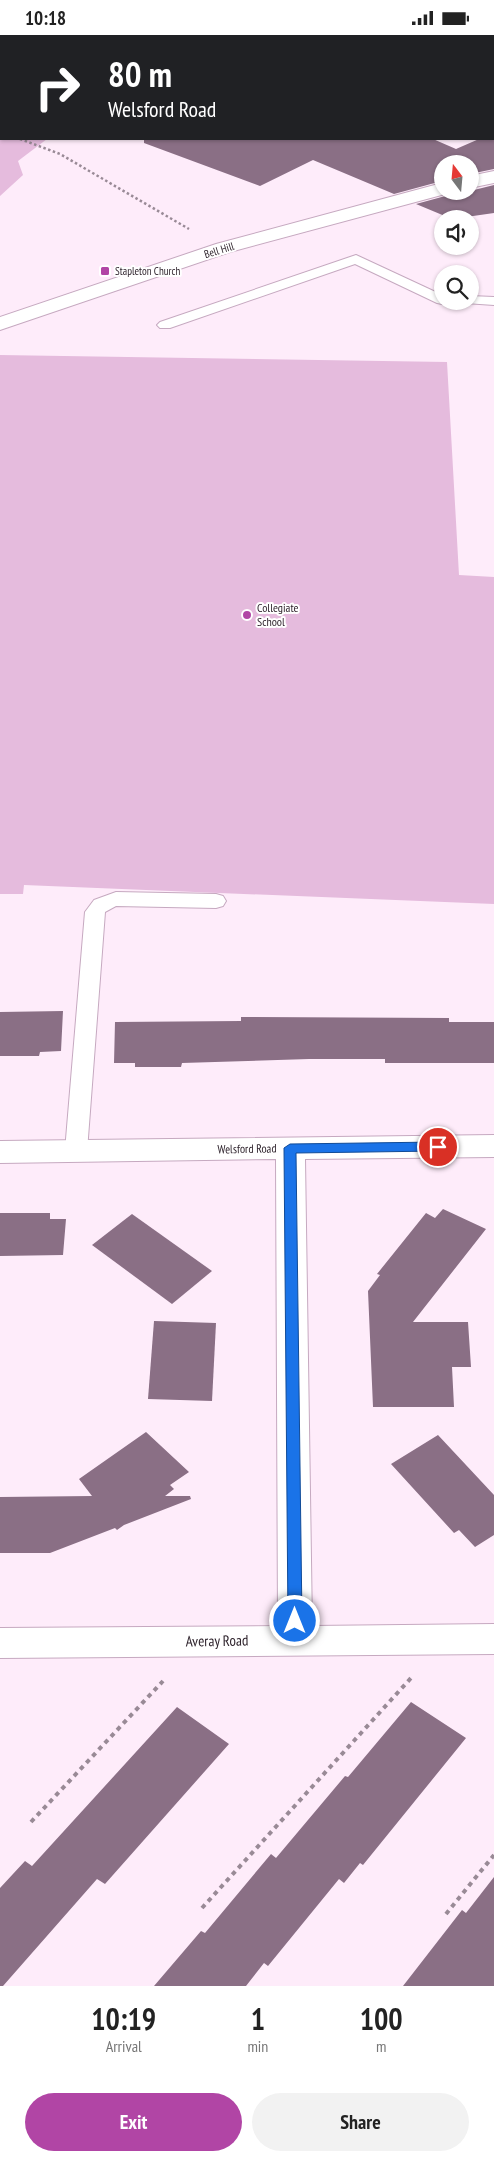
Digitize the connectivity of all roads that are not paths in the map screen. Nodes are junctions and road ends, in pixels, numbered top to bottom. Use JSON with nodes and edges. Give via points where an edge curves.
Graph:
{"nodes":[{"id":1,"x":494,"y":177,"type":"edge"},
{"id":2,"x":479,"y":180,"type":"edge"},
{"id":3,"x":434,"y":191,"type":"edge"},
{"id":4,"x":434,"y":296,"type":"edge"},
{"id":5,"x":479,"y":301,"type":"edge"},
{"id":6,"x":494,"y":301,"type":"edge"},
{"id":7,"x":0,"y":324,"type":"edge"},
{"id":8,"x":165,"y":325,"type":"dead end"},
{"id":9,"x":216,"y":901,"type":"dead end"},
{"id":10,"x":494,"y":1146,"type":"edge"},
{"id":11,"x":290,"y":1148,"type":"junction"},
{"id":12,"x":76,"y":1151,"type":"junction"},
{"id":13,"x":0,"y":1152,"type":"edge"},
{"id":14,"x":494,"y":1639,"type":"edge"},
{"id":15,"x":295,"y":1641,"type":"junction"},
{"id":16,"x":0,"y":1643,"type":"edge"}],
"edges":[{"from":1,"to":2,"type":"street"},
{"from":3,"to":7,"type":"street","name":"Bell Hill","via":[[223,248]]},
{"from":4,"to":8,"type":"lane","via":[[356,259]]},
{"from":5,"to":6,"type":"lane"},
{"from":9,"to":12,"type":"lane","via":[[116,899],[97,907]]},
{"from":10,"to":11,"type":"street","name":"Welsford Road"},
{"from":11,"to":12,"type":"street","name":"Welsford Road"},
{"from":11,"to":15,"type":"street"},
{"from":12,"to":13,"type":"street","name":"Welsford Road"},
{"from":14,"to":15,"type":"street","name":"Averay Road"},
{"from":15,"to":16,"type":"street","name":"Averay Road"}]}
